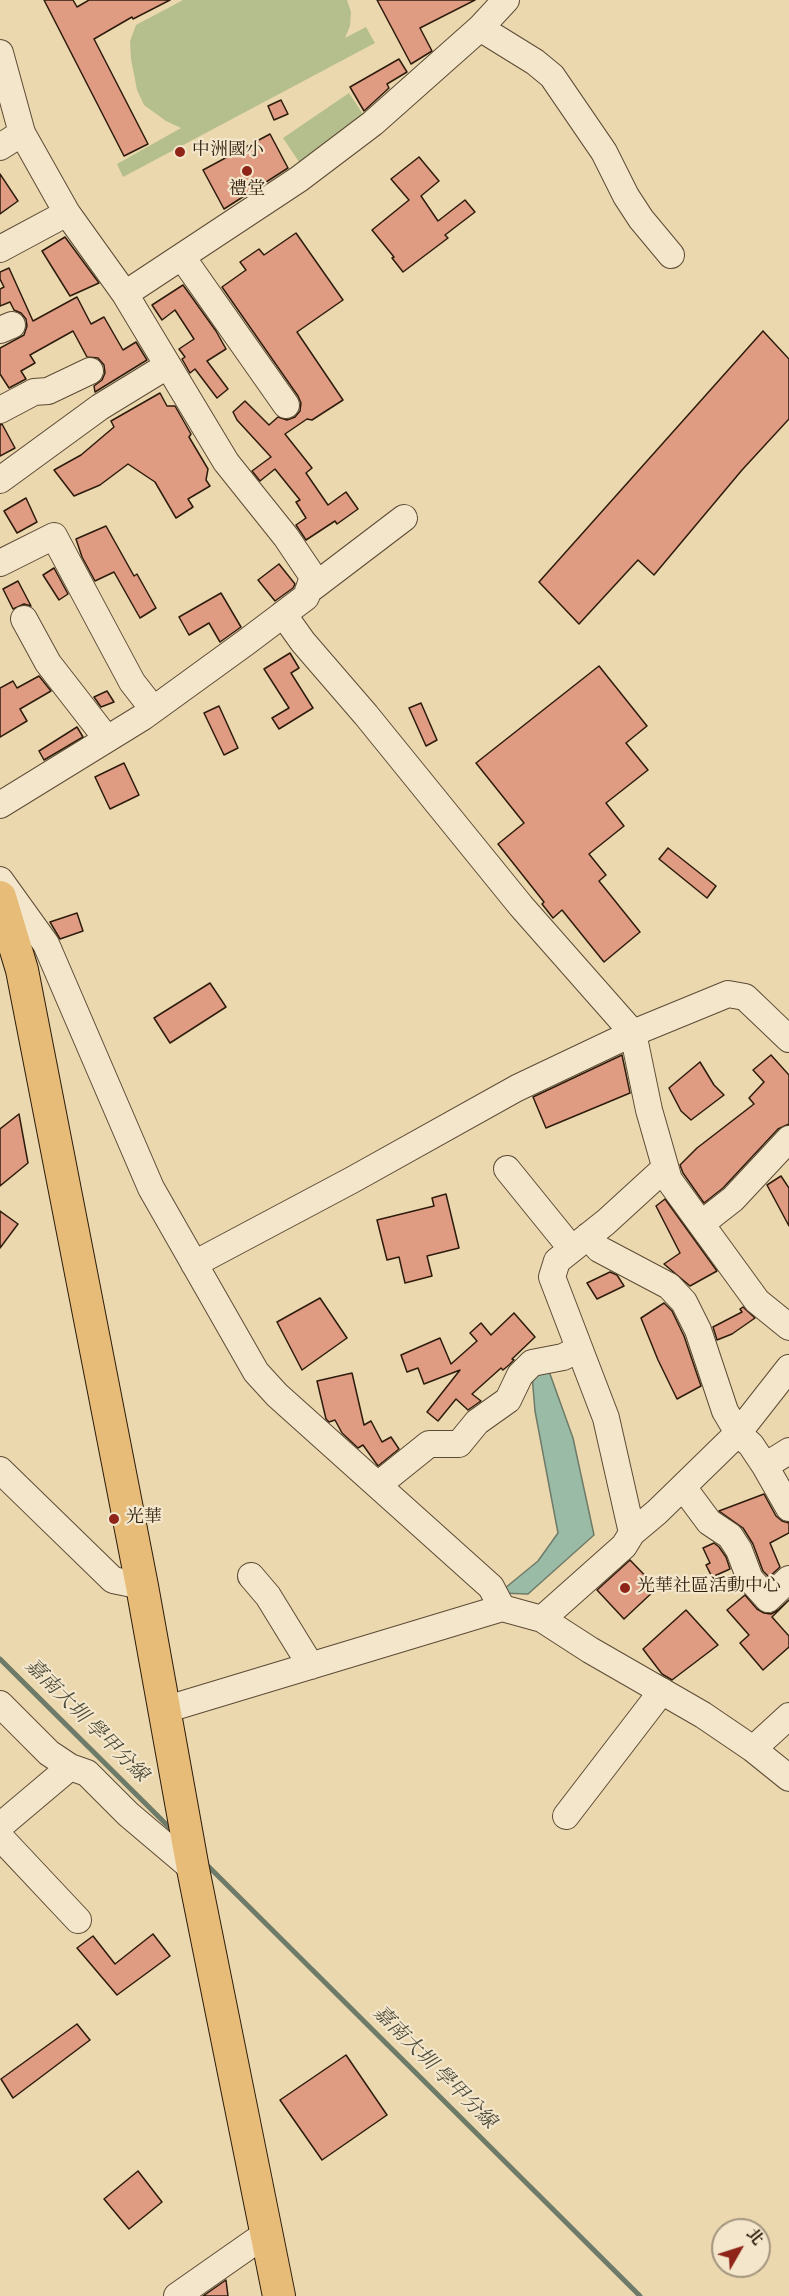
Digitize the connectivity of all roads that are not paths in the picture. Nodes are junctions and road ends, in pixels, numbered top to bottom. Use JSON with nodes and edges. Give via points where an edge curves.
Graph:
{"nodes":[{"id":1,"x":506,"y":0,"type":"edge"},
{"id":2,"x":480,"y":28,"type":"junction"},
{"id":3,"x":0,"y":53,"type":"edge"},
{"id":4,"x":5,"y":91,"type":"edge"},
{"id":5,"x":22,"y":133,"type":"junction"},
{"id":6,"x":0,"y":147,"type":"edge"},
{"id":7,"x":67,"y":213,"type":"junction"},
{"id":8,"x":0,"y":249,"type":"edge"},
{"id":9,"x":670,"y":255,"type":"dead end"},
{"id":10,"x":182,"y":257,"type":"junction"},
{"id":11,"x":125,"y":294,"type":"junction"},
{"id":12,"x":167,"y":366,"type":"junction"},
{"id":13,"x":90,"y":371,"type":"dead end"},
{"id":14,"x":286,"y":405,"type":"dead end"},
{"id":15,"x":0,"y":410,"type":"edge"},
{"id":16,"x":0,"y":480,"type":"edge"},
{"id":17,"x":404,"y":518,"type":"dead end"},
{"id":18,"x":0,"y":563,"type":"edge"},
{"id":19,"x":308,"y":591,"type":"junction"},
{"id":20,"x":283,"y":615,"type":"junction"},
{"id":21,"x":24,"y":619,"type":"dead end"},
{"id":22,"x":153,"y":709,"type":"junction"},
{"id":23,"x":107,"y":739,"type":"junction"},
{"id":24,"x":0,"y":805,"type":"edge"},
{"id":25,"x":0,"y":880,"type":"edge"},
{"id":26,"x":0,"y":897,"type":"edge"},
{"id":27,"x":633,"y":1033,"type":"junction"},
{"id":28,"x":789,"y":1039,"type":"edge"},
{"id":29,"x":789,"y":1139,"type":"edge"},
{"id":30,"x":507,"y":1168,"type":"dead end"},
{"id":31,"x":665,"y":1168,"type":"junction"},
{"id":32,"x":701,"y":1224,"type":"junction"},
{"id":33,"x":579,"y":1242,"type":"junction"},
{"id":34,"x":194,"y":1264,"type":"junction"},
{"id":35,"x":789,"y":1327,"type":"edge"},
{"id":36,"x":579,"y":1349,"type":"junction"},
{"id":37,"x":789,"y":1368,"type":"edge"},
{"id":38,"x":738,"y":1433,"type":"junction"},
{"id":39,"x":789,"y":1451,"type":"edge"},
{"id":40,"x":765,"y":1466,"type":"junction"},
{"id":41,"x":0,"y":1470,"type":"edge"},
{"id":42,"x":378,"y":1485,"type":"junction"},
{"id":43,"x":683,"y":1487,"type":"junction"},
{"id":44,"x":789,"y":1508,"type":"edge"},
{"id":45,"x":632,"y":1533,"type":"junction"},
{"id":46,"x":251,"y":1576,"type":"dead end"},
{"id":47,"x":789,"y":1579,"type":"edge"},
{"id":48,"x":142,"y":1586,"type":"junction"},
{"id":49,"x":501,"y":1608,"type":"junction"},
{"id":50,"x":542,"y":1619,"type":"junction"},
{"id":51,"x":311,"y":1666,"type":"junction"},
{"id":52,"x":662,"y":1691,"type":"junction"},
{"id":53,"x":0,"y":1704,"type":"edge"},
{"id":54,"x":164,"y":1710,"type":"junction"},
{"id":55,"x":789,"y":1716,"type":"edge"},
{"id":56,"x":753,"y":1749,"type":"junction"},
{"id":57,"x":70,"y":1767,"type":"junction"},
{"id":58,"x":789,"y":1778,"type":"edge"},
{"id":59,"x":566,"y":1816,"type":"dead end"},
{"id":60,"x":0,"y":1826,"type":"edge"},
{"id":61,"x":0,"y":1837,"type":"edge"},
{"id":62,"x":193,"y":1869,"type":"junction"},
{"id":63,"x":78,"y":1920,"type":"dead end"},
{"id":64,"x":267,"y":2233,"type":"junction"},
{"id":65,"x":177,"y":2296,"type":"edge"},
{"id":66,"x":279,"y":2296,"type":"edge"}],
"edges":[{"from":1,"to":2,"type":"street"},
{"from":2,"to":9,"type":"street","via":[[552,76],[604,152],[641,219]]},
{"from":2,"to":10,"type":"street","via":[[373,123]]},
{"from":3,"to":4,"type":"street"},
{"from":4,"to":5,"type":"street"},
{"from":5,"to":6,"type":"street"},
{"from":5,"to":7,"type":"street"},
{"from":7,"to":8,"type":"street"},
{"from":7,"to":11,"type":"street"},
{"from":10,"to":11,"type":"street"},
{"from":10,"to":14,"type":"street"},
{"from":11,"to":12,"type":"street"},
{"from":12,"to":16,"type":"street","via":[[100,407]]},
{"from":12,"to":19,"type":"street","via":[[226,462],[313,577]]},
{"from":13,"to":15,"type":"street"},
{"from":17,"to":19,"type":"street"},
{"from":18,"to":22,"type":"street","via":[[54,536],[132,682]]},
{"from":19,"to":20,"type":"street"},
{"from":20,"to":22,"type":"street"},
{"from":20,"to":27,"type":"street","via":[[521,906]]},
{"from":21,"to":23,"type":"street","via":[[48,663]]},
{"from":22,"to":23,"type":"street"},
{"from":23,"to":24,"type":"street"},
{"from":25,"to":34,"type":"street","via":[[46,944],[151,1188]]},
{"from":26,"to":48,"type":"main road","via":[[22,970]]},
{"from":27,"to":28,"type":"street","via":[[728,994],[745,997]]},
{"from":27,"to":31,"type":"street"},
{"from":27,"to":34,"type":"street","via":[[517,1088]]},
{"from":29,"to":32,"type":"street","via":[[733,1199]]},
{"from":30,"to":33,"type":"street"},
{"from":31,"to":32,"type":"street","via":[[669,1180]]},
{"from":31,"to":33,"type":"street"},
{"from":32,"to":35,"type":"street","via":[[757,1301]]},
{"from":33,"to":36,"type":"street","via":[[557,1261],[552,1277]]},
{"from":33,"to":38,"type":"street","via":[[669,1286],[684,1302],[698,1330],[725,1411]]},
{"from":34,"to":42,"type":"street","via":[[256,1372]]},
{"from":36,"to":42,"type":"street","via":[[563,1357],[532,1363],[519,1375],[508,1400],[477,1422],[459,1444],[429,1444]]},
{"from":36,"to":45,"type":"street","via":[[606,1418]]},
{"from":37,"to":38,"type":"street"},
{"from":38,"to":40,"type":"street"},
{"from":38,"to":43,"type":"street"},
{"from":39,"to":40,"type":"street"},
{"from":40,"to":44,"type":"street"},
{"from":41,"to":48,"type":"street","via":[[113,1580]]},
{"from":42,"to":49,"type":"street","via":[[491,1587]]},
{"from":43,"to":45,"type":"street"},
{"from":43,"to":47,"type":"street","via":[[709,1522],[730,1536],[750,1579],[768,1599]]},
{"from":45,"to":50,"type":"street","via":[[624,1545]]},
{"from":46,"to":51,"type":"street","via":[[268,1596]]},
{"from":48,"to":54,"type":"main road"},
{"from":49,"to":50,"type":"street"},
{"from":49,"to":51,"type":"street"},
{"from":50,"to":52,"type":"street"},
{"from":51,"to":54,"type":"street"},
{"from":52,"to":56,"type":"street"},
{"from":52,"to":59,"type":"street"},
{"from":53,"to":57,"type":"street","via":[[49,1753]]},
{"from":54,"to":62,"type":"main road"},
{"from":55,"to":56,"type":"street"},
{"from":56,"to":58,"type":"street"},
{"from":57,"to":60,"type":"street"},
{"from":57,"to":62,"type":"street","via":[[87,1773]]},
{"from":61,"to":63,"type":"street"},
{"from":62,"to":64,"type":"main road"},
{"from":64,"to":65,"type":"street"},
{"from":64,"to":66,"type":"main road"}]}
